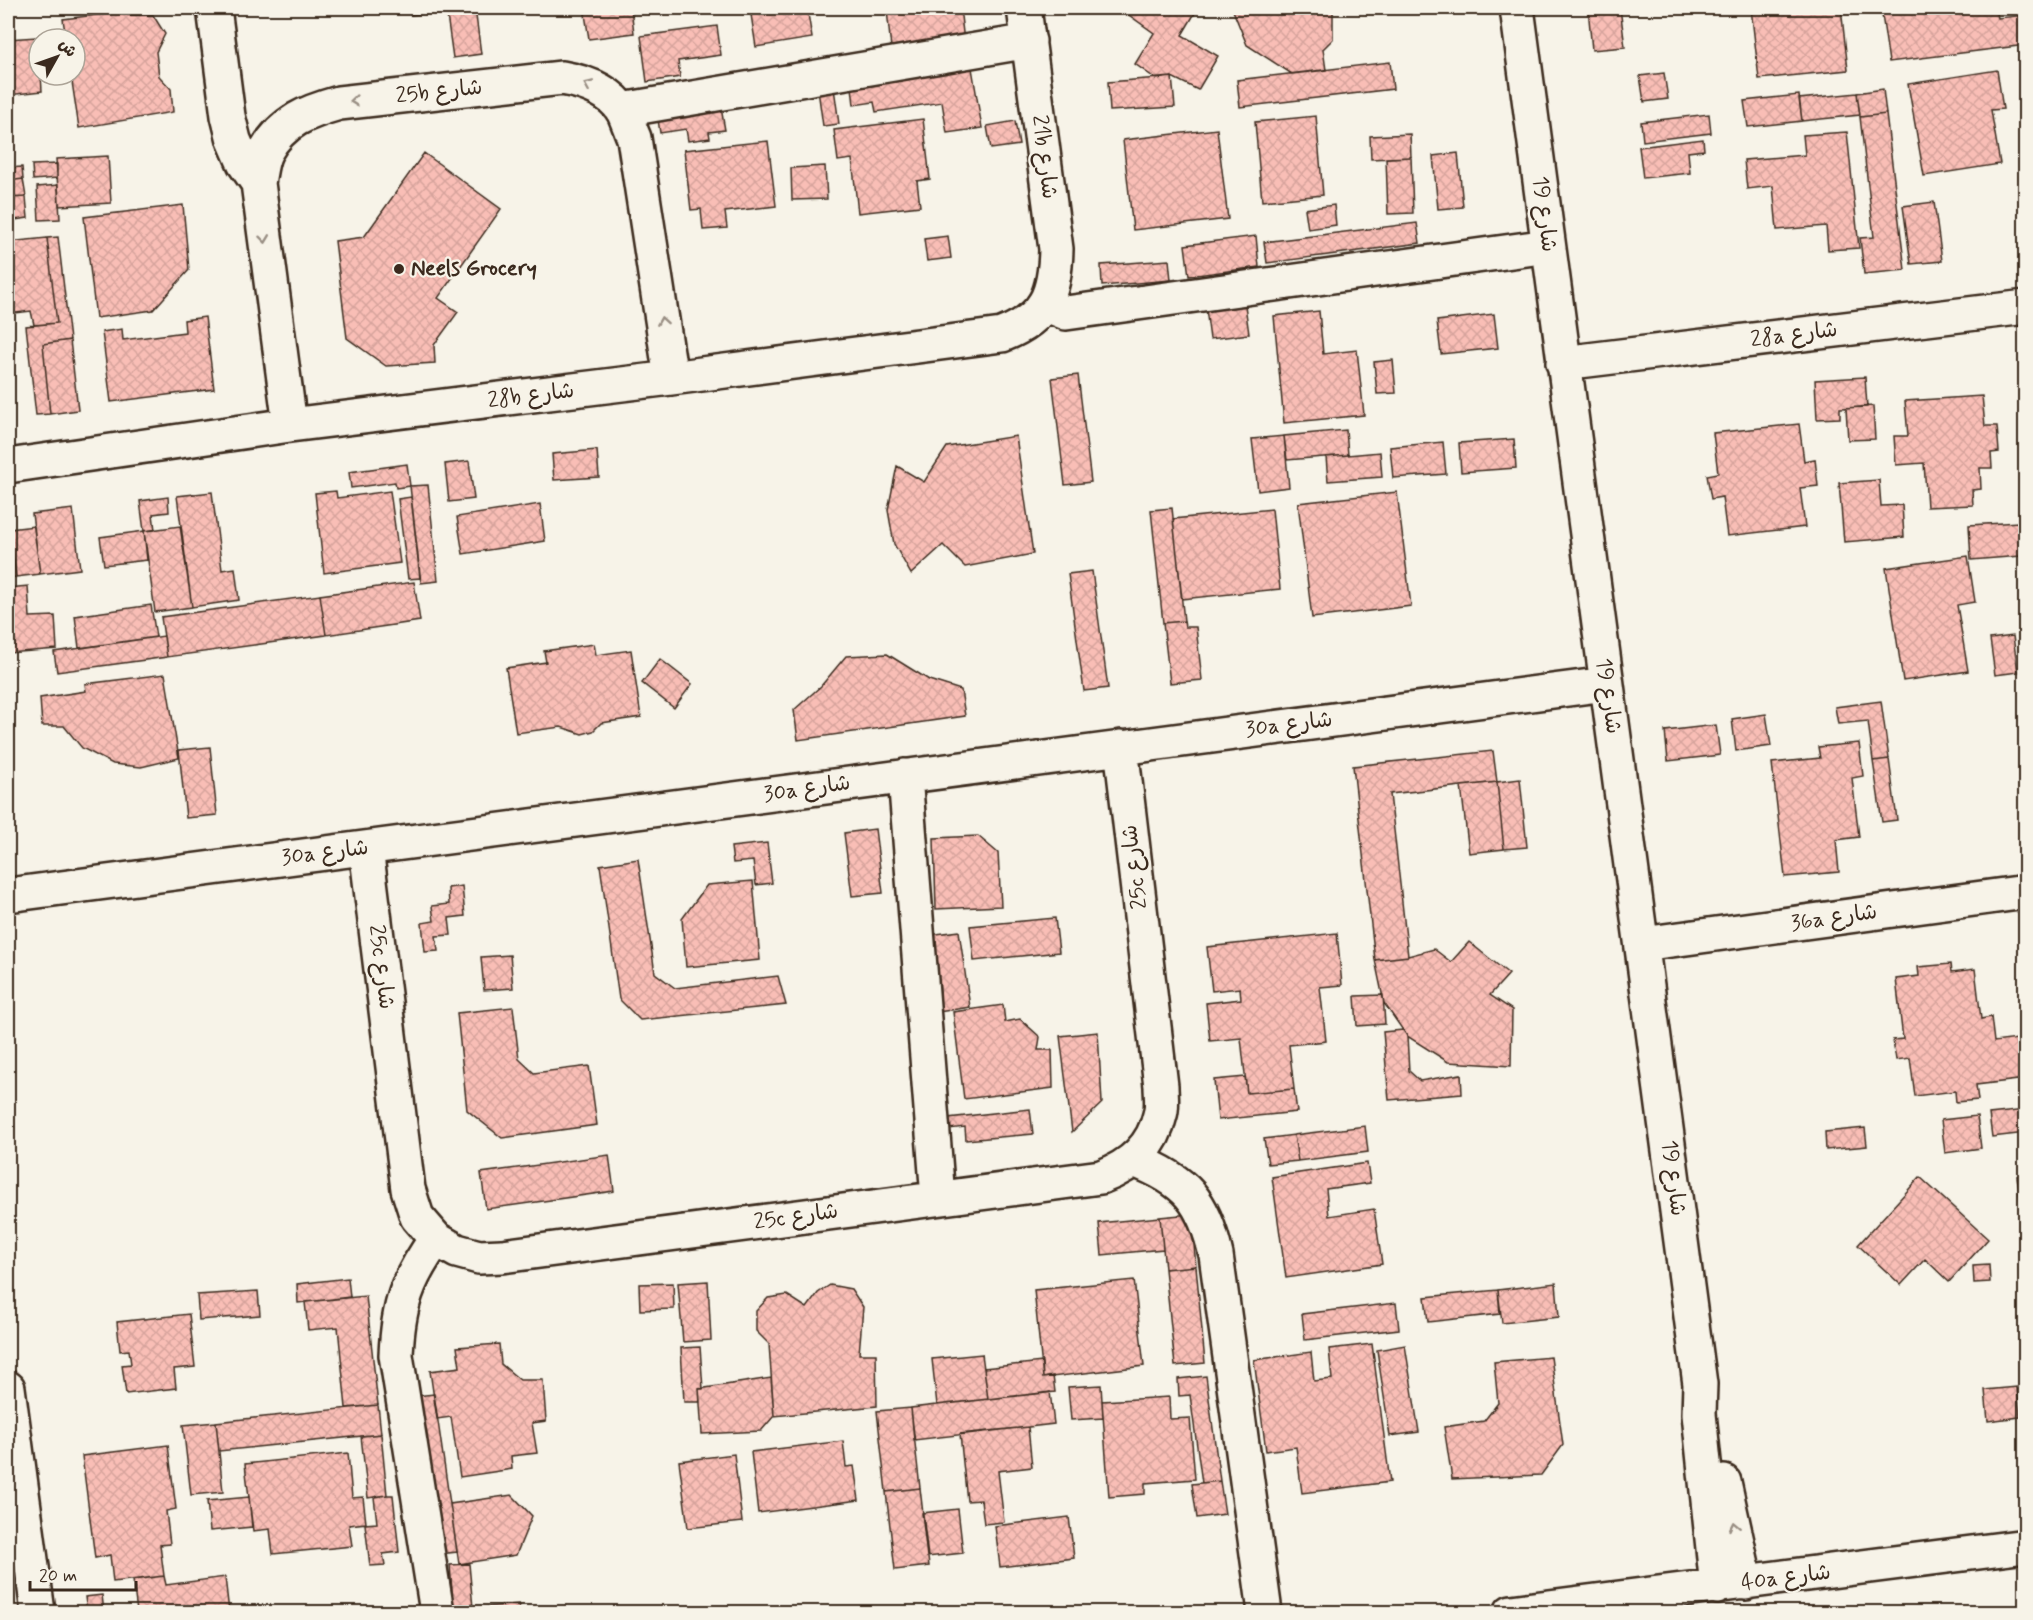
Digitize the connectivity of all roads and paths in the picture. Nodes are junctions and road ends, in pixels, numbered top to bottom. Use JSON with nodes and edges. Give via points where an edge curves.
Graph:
{"nodes":[{"id":1,"x":214,"y":8,"type":"edge"},
{"id":2,"x":1024,"y":8,"type":"edge"},
{"id":3,"x":1517,"y":8,"type":"edge"},
{"id":4,"x":1029,"y":41,"type":"junction"},
{"id":5,"x":622,"y":110,"type":"junction"},
{"id":6,"x":258,"y":183,"type":"junction"},
{"id":7,"x":1548,"y":246,"type":"junction"},
{"id":8,"x":1044,"y":304,"type":"junction"},
{"id":9,"x":2025,"y":307,"type":"edge"},
{"id":10,"x":1563,"y":363,"type":"junction"},
{"id":11,"x":671,"y":378,"type":"junction"},
{"id":12,"x":290,"y":425,"type":"junction"},
{"id":13,"x":8,"y":466,"type":"edge"},
{"id":14,"x":1606,"y":684,"type":"junction"},
{"id":15,"x":1121,"y":747,"type":"junction"},
{"id":16,"x":905,"y":776,"type":"junction"},
{"id":17,"x":366,"y":848,"type":"junction"},
{"id":18,"x":2025,"y":892,"type":"edge"},
{"id":19,"x":8,"y":895,"type":"edge"},
{"id":20,"x":1642,"y":944,"type":"junction"},
{"id":21,"x":1134,"y":1160,"type":"junction"},
{"id":22,"x":938,"y":1198,"type":"junction"},
{"id":23,"x":436,"y":1239,"type":"junction"},
{"id":24,"x":8,"y":1388,"type":"edge"},
{"id":25,"x":2025,"y":1546,"type":"edge"},
{"id":26,"x":1732,"y":1585,"type":"junction"},
{"id":27,"x":38,"y":1612,"type":"edge"},
{"id":28,"x":437,"y":1612,"type":"edge"},
{"id":29,"x":1265,"y":1612,"type":"edge"},
{"id":30,"x":1511,"y":1612,"type":"edge"}],
"edges":[{"from":1,"to":6,"type":"street","via":[[234,140]]},
{"from":2,"to":4,"type":"street","name":"21b شارع"},
{"from":3,"to":7,"type":"street","name":"شارع 19"},
{"from":4,"to":5,"type":"street"},
{"from":4,"to":8,"type":"street","name":"21b شارع","via":[[1056,249],[1056,268]]},
{"from":5,"to":6,"type":"street","name":"25b شارع","one_way":true,"via":[[606,93],[584,82],[562,78],[339,103],[309,111],[284,128],[266,153]]},
{"from":11,"to":5,"type":"street","name":"25b شارع","one_way":true,"via":[[634,138]]},
{"from":6,"to":12,"type":"street","name":"25b شارع","one_way":true},
{"from":7,"to":8,"type":"street","via":[[1066,313]]},
{"from":7,"to":10,"type":"street","name":"شارع 19"},
{"from":8,"to":11,"type":"street","name":"28b شارع","via":[[1034,319],[1002,335]]},
{"from":9,"to":10,"type":"street","name":"28a شارع"},
{"from":10,"to":14,"type":"street","name":"شارع 19"},
{"from":11,"to":12,"type":"street","name":"28b شارع"},
{"from":12,"to":13,"type":"street","name":"28b شارع"},
{"from":14,"to":15,"type":"street","name":"30a شارع"},
{"from":14,"to":20,"type":"street","name":"شارع 19"},
{"from":15,"to":16,"type":"street","name":"30a شارع"},
{"from":15,"to":21,"type":"street","name":"25c شارع","via":[[1161,1086],[1161,1113],[1152,1139]]},
{"from":16,"to":17,"type":"street","name":"30a شارع"},
{"from":16,"to":22,"type":"street"},
{"from":17,"to":19,"type":"street","name":"30a شارع"},
{"from":17,"to":23,"type":"street","name":"25c شارع","via":[[408,1189],[417,1217]]},
{"from":18,"to":20,"type":"street","name":"36a شارع"},
{"from":20,"to":26,"type":"street","name":"شارع 19","via":[[1700,1384],[1700,1414]]},
{"from":21,"to":22,"type":"street","name":"25c شارع","via":[[1101,1177]]},
{"from":21,"to":29,"type":"street","via":[[1160,1169],[1182,1185],[1199,1205],[1210,1229]]},
{"from":22,"to":23,"type":"street","name":"25c شارع","via":[[502,1256],[479,1257]]},
{"from":23,"to":28,"type":"street","via":[[418,1264],[405,1293],[396,1355]]},
{"from":24,"to":27,"type":"street"},
{"from":25,"to":26,"type":"street","name":"40a شارع"},
{"from":26,"to":30,"type":"street","name":"40a شارع"}]}
